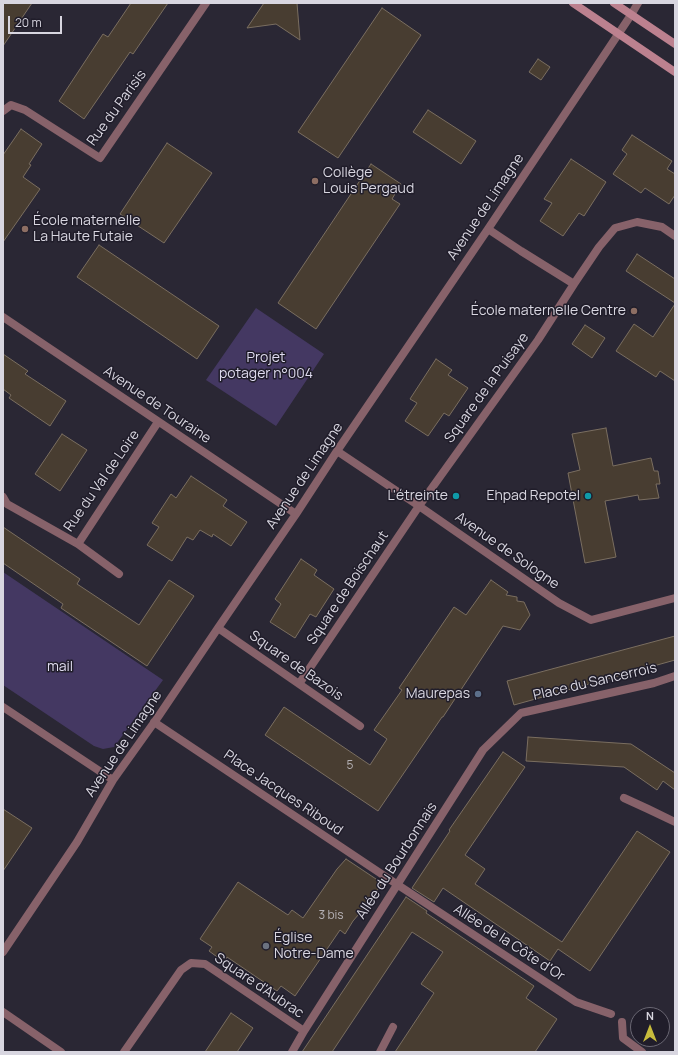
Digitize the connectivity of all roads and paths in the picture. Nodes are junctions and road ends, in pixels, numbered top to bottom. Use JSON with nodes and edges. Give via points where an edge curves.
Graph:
{"nodes":[{"id":1,"x":206,"y":3,"type":"edge"},
{"id":2,"x":573,"y":3,"type":"edge"},
{"id":3,"x":614,"y":3,"type":"edge"},
{"id":4,"x":638,"y":3,"type":"edge"},
{"id":5,"x":631,"y":15,"type":"junction"},
{"id":6,"x":618,"y":34,"type":"junction"},
{"id":7,"x":675,"y":44,"type":"edge"},
{"id":8,"x":675,"y":72,"type":"edge"},
{"id":9,"x":3,"y":110,"type":"edge"},
{"id":10,"x":488,"y":228,"type":"junction"},
{"id":11,"x":675,"y":236,"type":"edge"},
{"id":12,"x":574,"y":284,"type":"junction"},
{"id":13,"x":3,"y":317,"type":"edge"},
{"id":14,"x":158,"y":422,"type":"junction"},
{"id":15,"x":337,"y":451,"type":"junction"},
{"id":16,"x":3,"y":497,"type":"edge"},
{"id":17,"x":419,"y":506,"type":"junction"},
{"id":18,"x":296,"y":514,"type":"junction"},
{"id":19,"x":78,"y":544,"type":"junction"},
{"id":20,"x":119,"y":574,"type":"dead end"},
{"id":21,"x":675,"y":598,"type":"edge"},
{"id":22,"x":218,"y":628,"type":"junction"},
{"id":23,"x":675,"y":676,"type":"edge"},
{"id":24,"x":299,"y":684,"type":"junction"},
{"id":25,"x":3,"y":707,"type":"edge"},
{"id":26,"x":521,"y":713,"type":"joint"},
{"id":27,"x":154,"y":722,"type":"junction"},
{"id":28,"x":360,"y":726,"type":"dead end"},
{"id":29,"x":113,"y":780,"type":"junction"},
{"id":30,"x":624,"y":798,"type":"dead end"},
{"id":31,"x":675,"y":822,"type":"edge"},
{"id":32,"x":398,"y":885,"type":"junction"},
{"id":33,"x":3,"y":952,"type":"edge"},
{"id":34,"x":3,"y":1012,"type":"edge"},
{"id":35,"x":611,"y":1014,"type":"dead end"},
{"id":36,"x":622,"y":1022,"type":"dead end"},
{"id":37,"x":393,"y":1027,"type":"dead end"},
{"id":38,"x":304,"y":1031,"type":"junction"},
{"id":39,"x":61,"y":1052,"type":"edge"},
{"id":40,"x":124,"y":1052,"type":"edge"},
{"id":41,"x":292,"y":1052,"type":"edge"},
{"id":42,"x":380,"y":1052,"type":"edge"},
{"id":43,"x":642,"y":1052,"type":"edge"}],
"edges":[{"from":1,"to":9,"type":"street","name":"Rue du Parisis","via":[[100,158],[25,110],[11,105]]},
{"from":2,"to":6,"type":"street"},
{"from":3,"to":5,"type":"street"},
{"from":4,"to":5,"type":"street","name":"Avenue de Limagne"},
{"from":5,"to":6,"type":"street","name":"Avenue de Limagne"},
{"from":5,"to":7,"type":"street"},
{"from":6,"to":8,"type":"street"},
{"from":6,"to":10,"type":"street","name":"Avenue de Limagne"},
{"from":10,"to":12,"type":"street"},
{"from":10,"to":15,"type":"street","name":"Avenue de Limagne"},
{"from":11,"to":12,"type":"street","name":"Square de la Puisaye","via":[[662,227],[637,222],[615,228]]},
{"from":12,"to":17,"type":"street","name":"Square de la Puisaye","via":[[538,340]]},
{"from":13,"to":14,"type":"street","name":"Avenue de Touraine"},
{"from":14,"to":18,"type":"street","name":"Avenue de Touraine"},
{"from":14,"to":19,"type":"street","name":"Rue du Val de Loire"},
{"from":15,"to":17,"type":"street","name":"Avenue de Sologne"},
{"from":15,"to":18,"type":"street","name":"Avenue de Limagne"},
{"from":16,"to":19,"type":"street","name":"Rue du Val de Loire","via":[[7,504]]},
{"from":17,"to":21,"type":"street","name":"Avenue de Sologne","via":[[559,603],[591,620]]},
{"from":17,"to":24,"type":"street","name":"Square de Boischaut"},
{"from":18,"to":22,"type":"street","name":"Avenue de Limagne"},
{"from":19,"to":20,"type":"street"},
{"from":22,"to":24,"type":"street","name":"Square de Bazois"},
{"from":22,"to":27,"type":"street","name":"Avenue de Limagne"},
{"from":23,"to":26,"type":"street","name":"Place du Sancerrois"},
{"from":24,"to":28,"type":"street","name":"Square de Bazois"},
{"from":25,"to":29,"type":"street"},
{"from":26,"to":32,"type":"street","name":"Allée du Bourbonnais","via":[[483,750]]},
{"from":27,"to":29,"type":"street","name":"Avenue de Limagne"},
{"from":27,"to":32,"type":"street","name":"Place Jacques Riboud"},
{"from":29,"to":33,"type":"street","name":"Avenue de Limagne","via":[[77,842]]},
{"from":30,"to":31,"type":"street"},
{"from":32,"to":35,"type":"street","name":"Allée de la Côte d'Or","via":[[576,1002]]},
{"from":32,"to":38,"type":"street","name":"Allée du Bourbonnais"},
{"from":34,"to":39,"type":"street"},
{"from":36,"to":43,"type":"street","via":[[623,1038]]},
{"from":37,"to":42,"type":"street"},
{"from":38,"to":40,"type":"street","name":"Square d'Aubrac","via":[[205,964],[191,963],[181,970]]},
{"from":38,"to":41,"type":"street","name":"Allée du Bourbonnais"}]}
